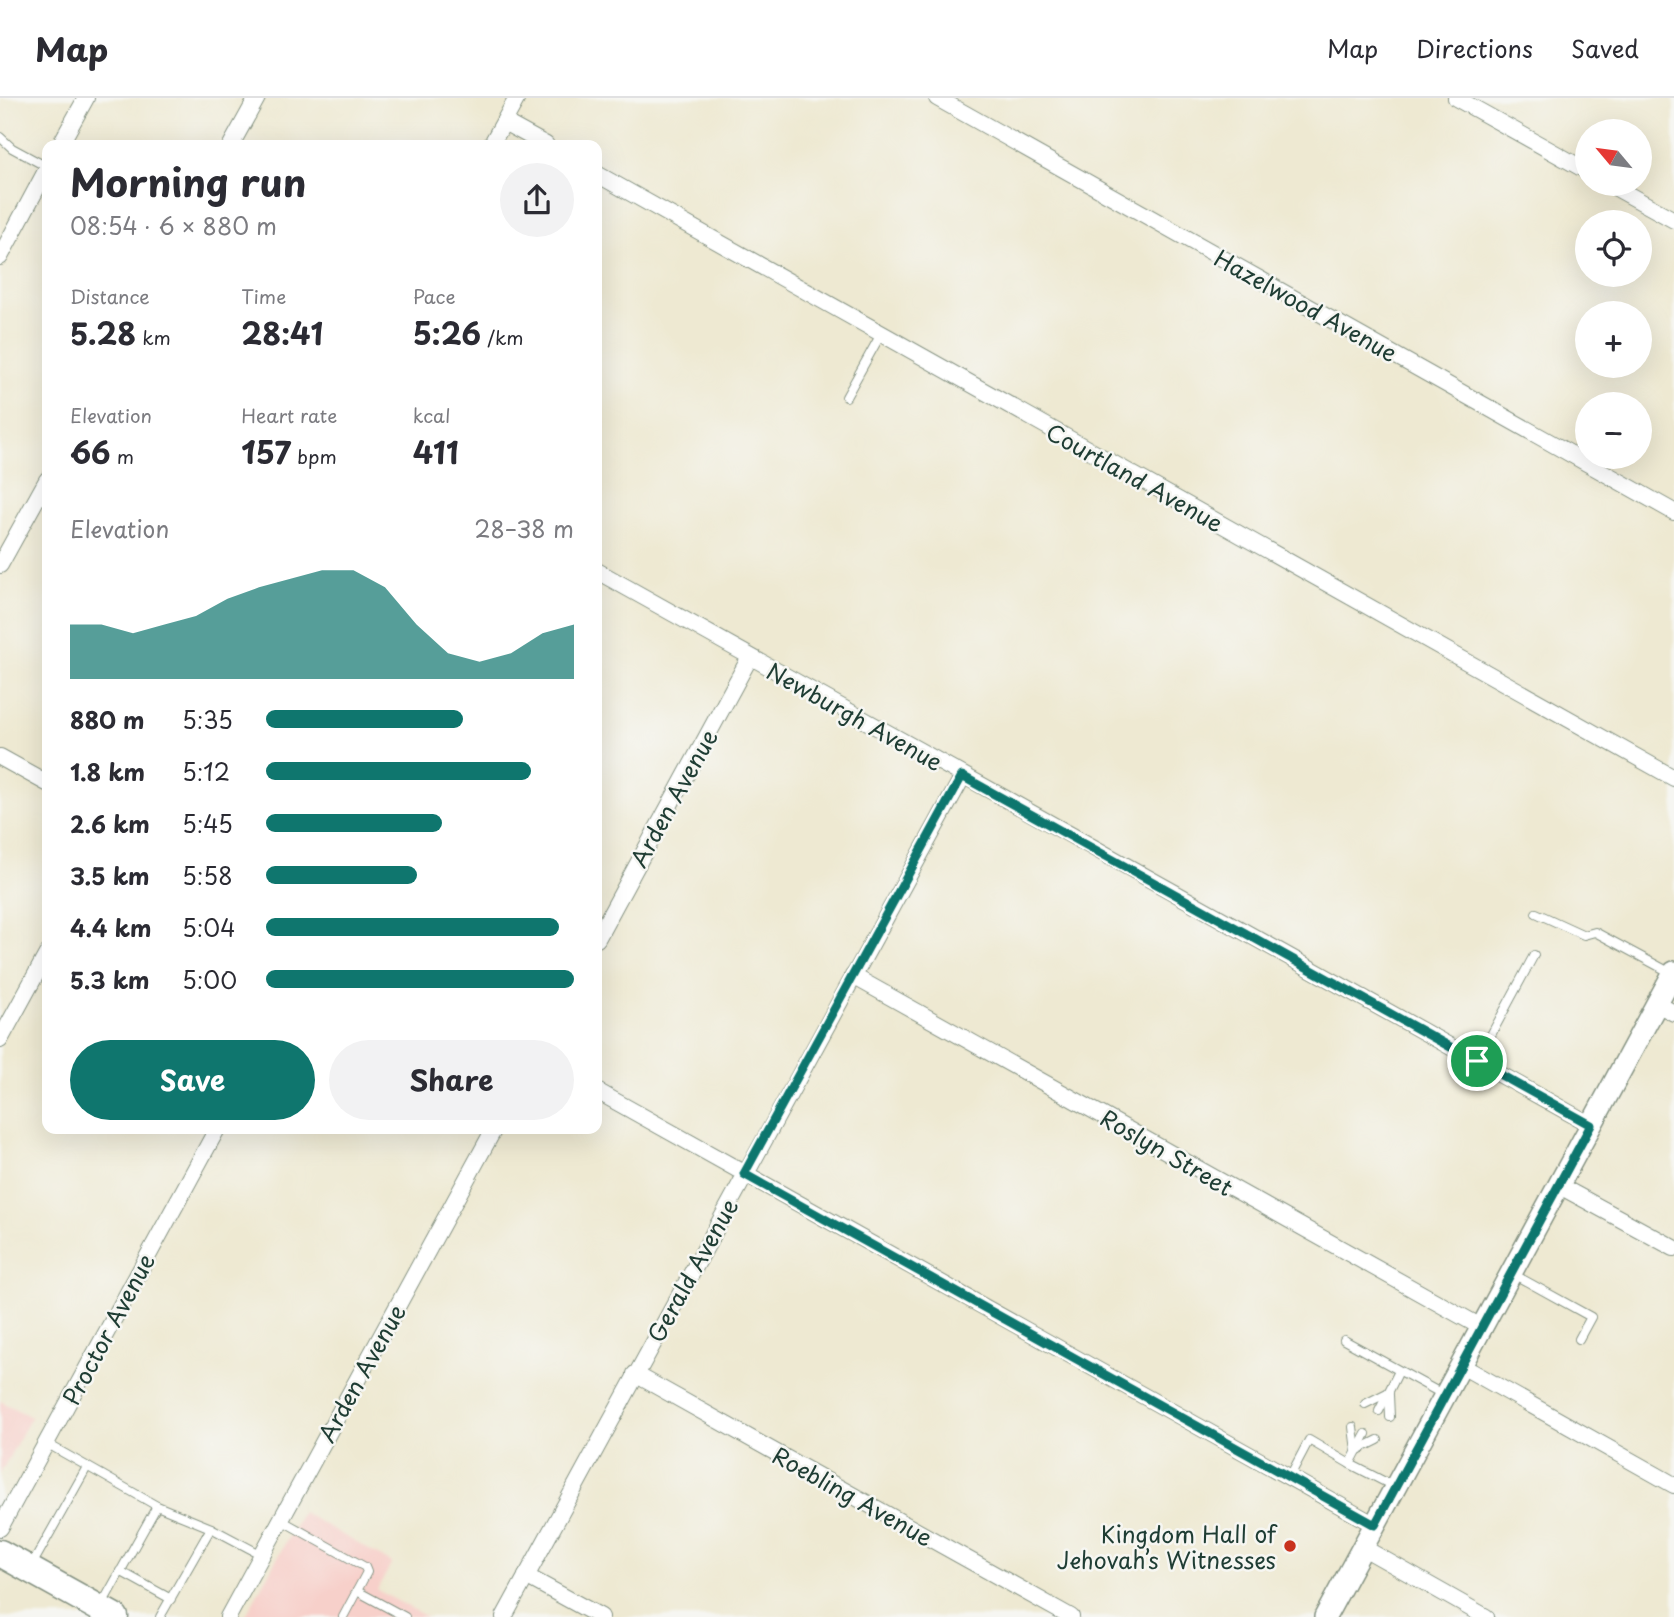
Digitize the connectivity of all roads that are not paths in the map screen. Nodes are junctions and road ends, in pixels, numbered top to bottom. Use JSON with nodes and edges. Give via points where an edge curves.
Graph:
{"nodes":[{"id":1,"x":86,"y":98,"type":"edge"},
{"id":2,"x":257,"y":98,"type":"edge"},
{"id":3,"x":517,"y":98,"type":"edge"},
{"id":4,"x":937,"y":98,"type":"edge"},
{"id":5,"x":1456,"y":98,"type":"edge"},
{"id":6,"x":504,"y":121,"type":"junction"},
{"id":7,"x":0,"y":137,"type":"edge"},
{"id":8,"x":63,"y":140,"type":"edge"},
{"id":9,"x":234,"y":140,"type":"edge"},
{"id":10,"x":494,"y":140,"type":"edge"},
{"id":11,"x":537,"y":140,"type":"edge"},
{"id":12,"x":42,"y":165,"type":"edge"},
{"id":13,"x":1575,"y":165,"type":"edge"},
{"id":14,"x":42,"y":177,"type":"edge"},
{"id":15,"x":602,"y":177,"type":"edge"},
{"id":16,"x":1631,"y":196,"type":"edge"},
{"id":17,"x":1674,"y":220,"type":"edge"},
{"id":18,"x":0,"y":257,"type":"edge"},
{"id":19,"x":881,"y":334,"type":"junction"},
{"id":20,"x":846,"y":397,"type":"dead end"},
{"id":21,"x":42,"y":489,"type":"edge"},
{"id":22,"x":1674,"y":512,"type":"edge"},
{"id":23,"x":0,"y":565,"type":"edge"},
{"id":24,"x":602,"y":574,"type":"edge"},
{"id":25,"x":750,"y":657,"type":"junction"},
{"id":26,"x":0,"y":757,"type":"edge"},
{"id":27,"x":962,"y":776,"type":"junction"},
{"id":28,"x":1674,"y":778,"type":"edge"},
{"id":29,"x":42,"y":780,"type":"edge"},
{"id":30,"x":1536,"y":913,"type":"dead end"},
{"id":31,"x":602,"y":930,"type":"edge"},
{"id":32,"x":1534,"y":956,"type":"dead end"},
{"id":33,"x":42,"y":963,"type":"edge"},
{"id":34,"x":1674,"y":973,"type":"edge"},
{"id":35,"x":853,"y":976,"type":"junction"},
{"id":36,"x":1665,"y":1008,"type":"edge"},
{"id":37,"x":0,"y":1040,"type":"edge"},
{"id":38,"x":1477,"y":1061,"type":"junction"},
{"id":39,"x":602,"y":1094,"type":"edge"},
{"id":40,"x":1591,"y":1125,"type":"junction"},
{"id":41,"x":214,"y":1134,"type":"edge"},
{"id":42,"x":491,"y":1134,"type":"edge"},
{"id":43,"x":744,"y":1174,"type":"junction"},
{"id":44,"x":1558,"y":1185,"type":"junction"},
{"id":45,"x":1674,"y":1248,"type":"edge"},
{"id":46,"x":1510,"y":1273,"type":"junction"},
{"id":47,"x":1481,"y":1327,"type":"junction"},
{"id":48,"x":1579,"y":1339,"type":"dead end"},
{"id":49,"x":1345,"y":1340,"type":"dead end"},
{"id":50,"x":1460,"y":1365,"type":"junction"},
{"id":51,"x":1399,"y":1371,"type":"junction"},
{"id":52,"x":635,"y":1374,"type":"junction"},
{"id":53,"x":1389,"y":1392,"type":"junction"},
{"id":54,"x":1444,"y":1395,"type":"junction"},
{"id":55,"x":1365,"y":1404,"type":"dead end"},
{"id":56,"x":1379,"y":1411,"type":"dead end"},
{"id":57,"x":1390,"y":1418,"type":"dead end"},
{"id":58,"x":1353,"y":1427,"type":"dead end"},
{"id":59,"x":1366,"y":1434,"type":"dead end"},
{"id":60,"x":1378,"y":1440,"type":"dead end"},
{"id":61,"x":46,"y":1443,"type":"junction"},
{"id":62,"x":1356,"y":1451,"type":"junction"},
{"id":63,"x":1350,"y":1464,"type":"junction"},
{"id":64,"x":87,"y":1467,"type":"junction"},
{"id":65,"x":1289,"y":1478,"type":"junction"},
{"id":66,"x":1674,"y":1485,"type":"edge"},
{"id":67,"x":1395,"y":1488,"type":"junction"},
{"id":68,"x":157,"y":1506,"type":"junction"},
{"id":69,"x":281,"y":1520,"type":"junction"},
{"id":70,"x":1375,"y":1525,"type":"junction"},
{"id":71,"x":0,"y":1528,"type":"edge"},
{"id":72,"x":211,"y":1528,"type":"junction"},
{"id":73,"x":1362,"y":1548,"type":"junction"},
{"id":74,"x":0,"y":1553,"type":"edge"},
{"id":75,"x":262,"y":1555,"type":"junction"},
{"id":76,"x":30,"y":1569,"type":"junction"},
{"id":77,"x":120,"y":1571,"type":"junction"},
{"id":78,"x":526,"y":1576,"type":"junction"},
{"id":79,"x":357,"y":1591,"type":"junction"},
{"id":80,"x":171,"y":1599,"type":"junction"},
{"id":81,"x":108,"y":1613,"type":"edge"},
{"id":82,"x":160,"y":1617,"type":"edge"},
{"id":83,"x":228,"y":1617,"type":"edge"},
{"id":84,"x":343,"y":1617,"type":"edge"},
{"id":85,"x":405,"y":1617,"type":"edge"},
{"id":86,"x":504,"y":1617,"type":"edge"},
{"id":87,"x":601,"y":1617,"type":"edge"},
{"id":88,"x":1071,"y":1617,"type":"edge"},
{"id":89,"x":1325,"y":1617,"type":"edge"},
{"id":90,"x":1486,"y":1617,"type":"edge"}],
"edges":[{"from":1,"to":8,"type":"street"},
{"from":2,"to":9,"type":"street"},
{"from":3,"to":6,"type":"street"},
{"from":4,"to":22,"type":"street","name":"Hazelwood Avenue"},
{"from":5,"to":13,"type":"street"},
{"from":6,"to":10,"type":"street"},
{"from":6,"to":11,"type":"street"},
{"from":7,"to":12,"type":"lane"},
{"from":14,"to":18,"type":"street"},
{"from":15,"to":19,"type":"street","name":"Courtland Avenue"},
{"from":16,"to":17,"type":"street"},
{"from":19,"to":20,"type":"lane"},
{"from":19,"to":28,"type":"street","name":"Courtland Avenue"},
{"from":21,"to":23,"type":"street"},
{"from":24,"to":25,"type":"street","name":"Newburgh Avenue"},
{"from":25,"to":27,"type":"street","name":"Newburgh Avenue"},
{"from":25,"to":31,"type":"street","name":"Arden Avenue"},
{"from":26,"to":29,"type":"street"},
{"from":27,"to":35,"type":"street","name":"Gerald Avenue"},
{"from":27,"to":38,"type":"street","name":"Newburgh Avenue"},
{"from":30,"to":34,"type":"lane","via":[[1584,935],[1595,932]]},
{"from":32,"to":38,"type":"lane"},
{"from":33,"to":37,"type":"street"},
{"from":34,"to":36,"type":"street"},
{"from":35,"to":43,"type":"street","name":"Gerald Avenue"},
{"from":35,"to":47,"type":"street","name":"Roslyn Street"},
{"from":36,"to":40,"type":"street"},
{"from":38,"to":40,"type":"street","name":"Newburgh Avenue"},
{"from":39,"to":43,"type":"street"},
{"from":40,"to":44,"type":"street"},
{"from":41,"to":61,"type":"street","name":"Proctor Avenue"},
{"from":42,"to":69,"type":"street","name":"Arden Avenue"},
{"from":43,"to":52,"type":"street","name":"Gerald Avenue"},
{"from":43,"to":65,"type":"street"},
{"from":44,"to":45,"type":"street"},
{"from":44,"to":46,"type":"street"},
{"from":46,"to":47,"type":"street"},
{"from":46,"to":48,"type":"lane","via":[[1591,1317]]},
{"from":47,"to":50,"type":"street"},
{"from":49,"to":51,"type":"lane"},
{"from":50,"to":54,"type":"street"},
{"from":50,"to":66,"type":"street"},
{"from":51,"to":53,"type":"lane"},
{"from":51,"to":54,"type":"lane"},
{"from":52,"to":78,"type":"street","name":"Gerald Avenue"},
{"from":52,"to":88,"type":"street","name":"Roebling Avenue"},
{"from":53,"to":55,"type":"lane"},
{"from":53,"to":56,"type":"lane"},
{"from":53,"to":57,"type":"lane"},
{"from":54,"to":67,"type":"street"},
{"from":58,"to":62,"type":"lane"},
{"from":59,"to":62,"type":"lane"},
{"from":60,"to":62,"type":"lane"},
{"from":61,"to":64,"type":"lane"},
{"from":61,"to":71,"type":"street","name":"Proctor Avenue"},
{"from":62,"to":63,"type":"lane"},
{"from":63,"to":65,"type":"lane","via":[[1309,1440]]},
{"from":63,"to":67,"type":"lane"},
{"from":64,"to":68,"type":"lane"},
{"from":64,"to":76,"type":"lane"},
{"from":65,"to":70,"type":"street"},
{"from":67,"to":70,"type":"street"},
{"from":68,"to":72,"type":"lane"},
{"from":68,"to":77,"type":"lane"},
{"from":69,"to":75,"type":"street","name":"Arden Avenue"},
{"from":69,"to":79,"type":"lane","via":[[365,1567]]},
{"from":70,"to":73,"type":"street"},
{"from":72,"to":75,"type":"lane"},
{"from":72,"to":80,"type":"lane"},
{"from":73,"to":89,"type":"street"},
{"from":73,"to":90,"type":"street"},
{"from":74,"to":76,"type":"main road"},
{"from":75,"to":83,"type":"street","name":"Arden Avenue"},
{"from":76,"to":81,"type":"main road"},
{"from":77,"to":80,"type":"lane"},
{"from":77,"to":81,"type":"lane"},
{"from":78,"to":86,"type":"street","name":"Gerald Avenue"},
{"from":78,"to":87,"type":"street"},
{"from":79,"to":84,"type":"lane"},
{"from":79,"to":85,"type":"lane"},
{"from":80,"to":82,"type":"lane"}]}
